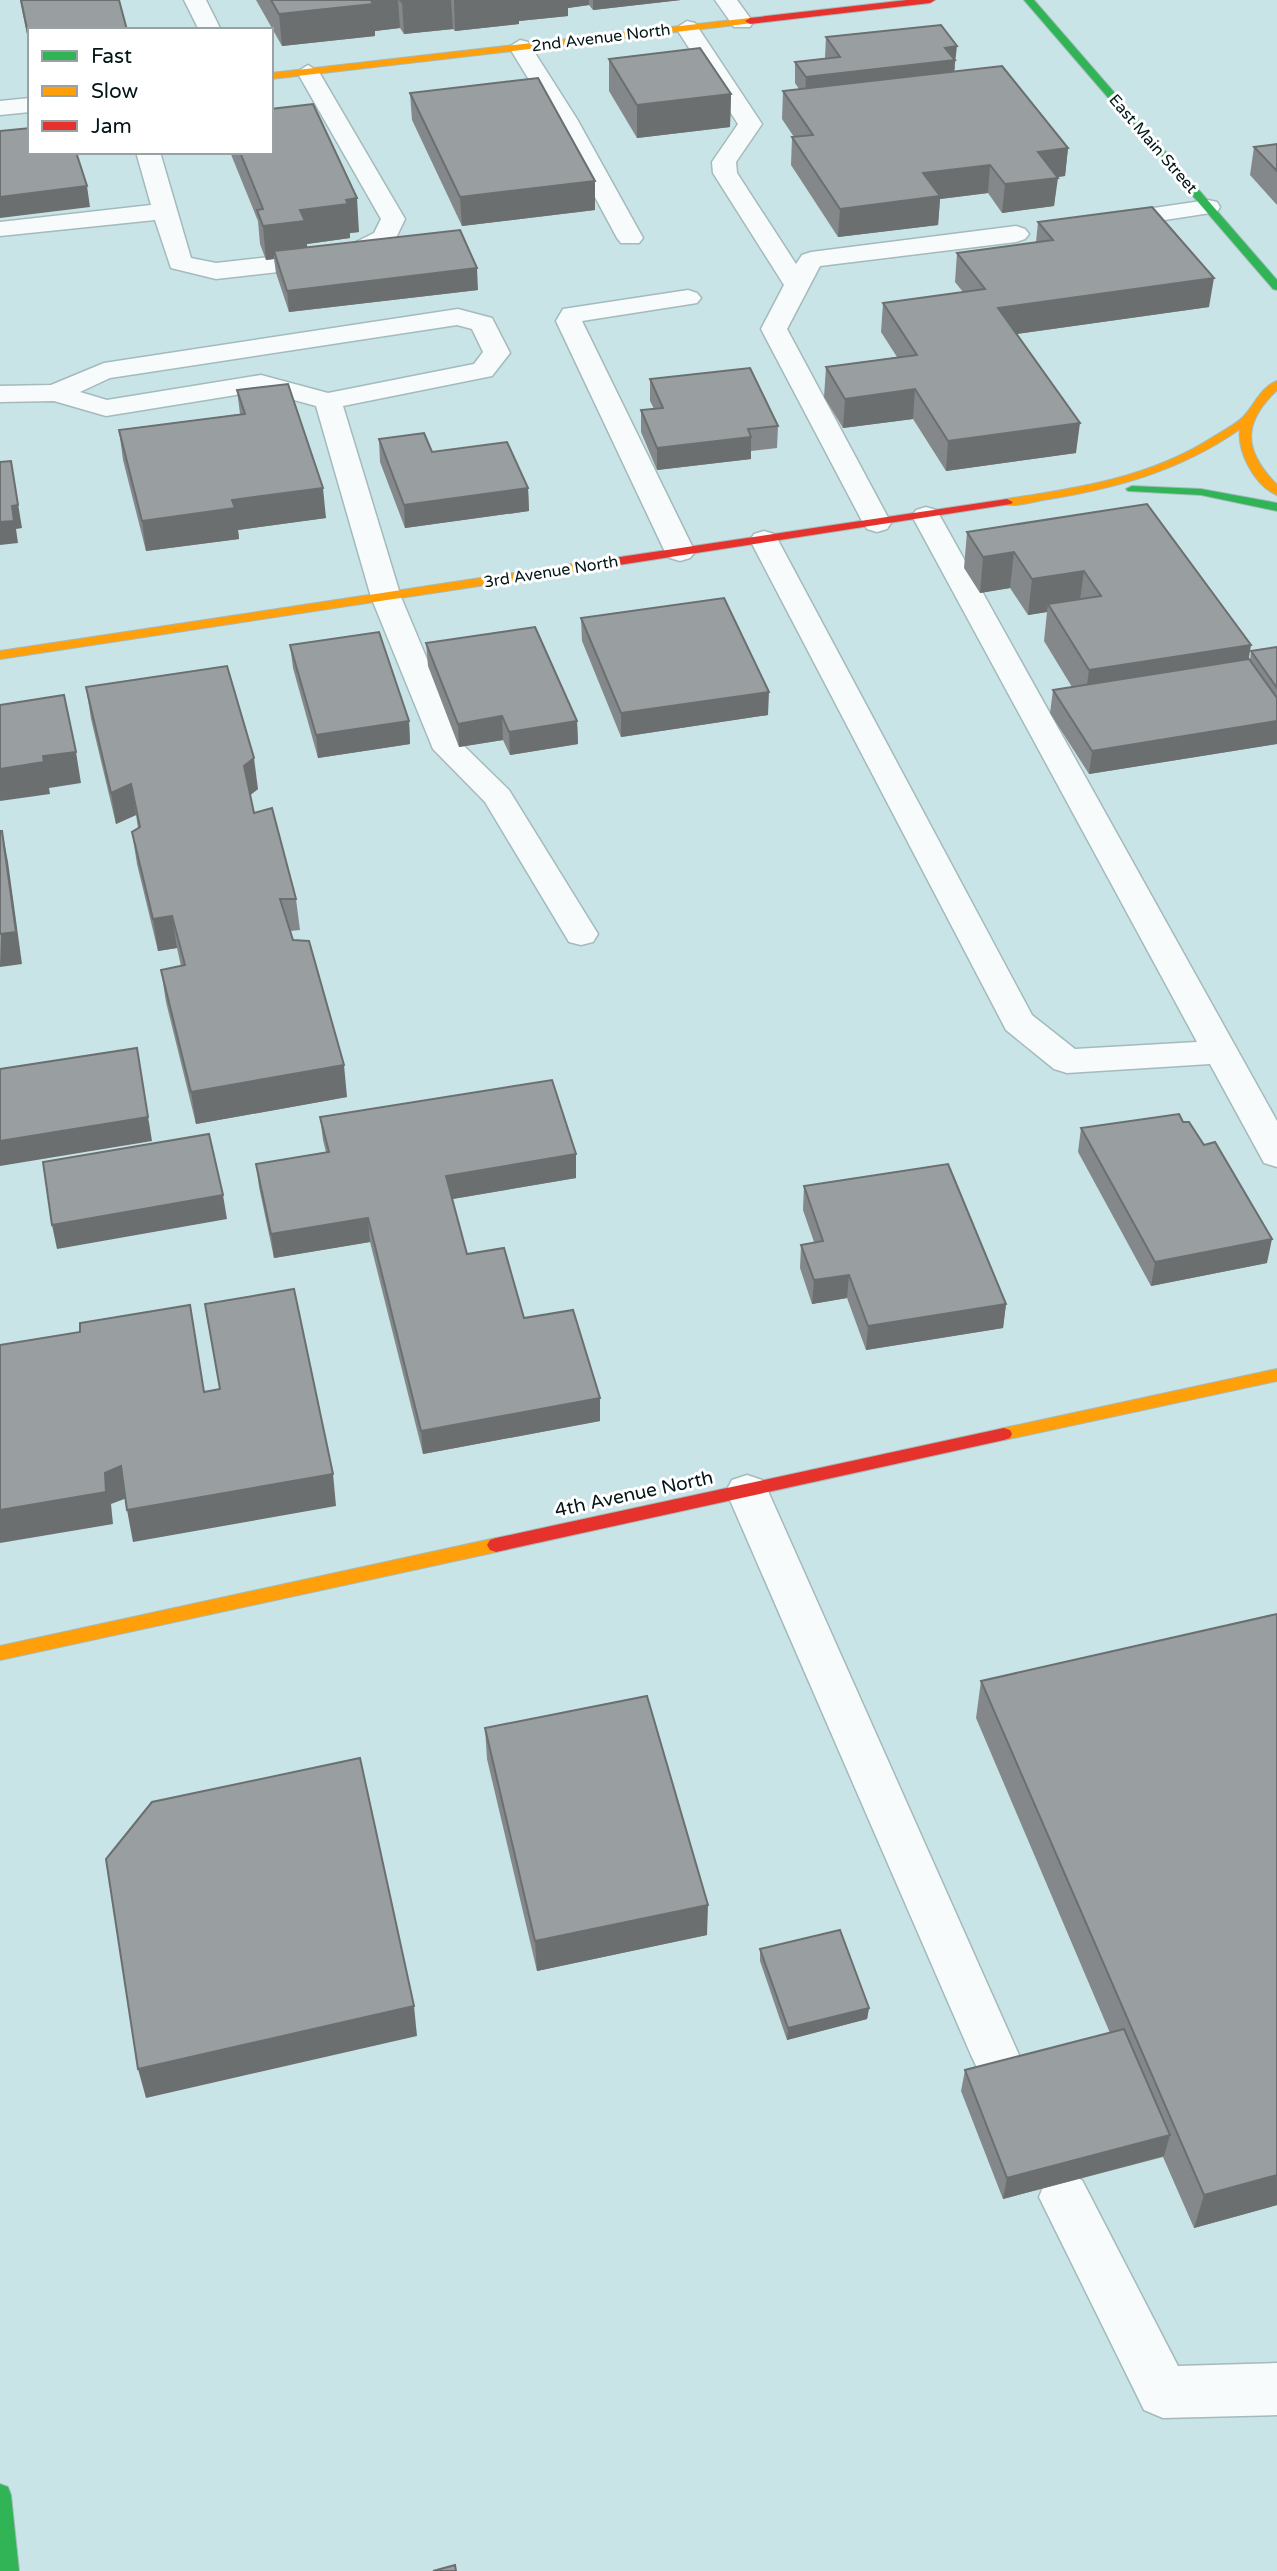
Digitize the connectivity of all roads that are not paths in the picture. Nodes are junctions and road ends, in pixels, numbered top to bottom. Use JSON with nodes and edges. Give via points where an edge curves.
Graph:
{"nodes":[{"id":1,"x":195,"y":0,"type":"edge"},
{"id":2,"x":726,"y":0,"type":"edge"},
{"id":3,"x":930,"y":0,"type":"edge"},
{"id":4,"x":1029,"y":0,"type":"edge"},
{"id":5,"x":742,"y":22,"type":"junction"},
{"id":6,"x":209,"y":28,"type":"edge"},
{"id":7,"x":687,"y":28,"type":"junction"},
{"id":8,"x":520,"y":47,"type":"junction"},
{"id":9,"x":308,"y":72,"type":"junction"},
{"id":10,"x":273,"y":76,"type":"edge"},
{"id":11,"x":28,"y":104,"type":"edge"},
{"id":12,"x":0,"y":108,"type":"edge"},
{"id":13,"x":149,"y":154,"type":"edge"},
{"id":14,"x":1208,"y":207,"type":"junction"},
{"id":15,"x":165,"y":211,"type":"junction"},
{"id":16,"x":1083,"y":227,"type":"edge"},
{"id":17,"x":0,"y":229,"type":"edge"},
{"id":18,"x":630,"y":238,"type":"dead end"},
{"id":19,"x":1019,"y":238,"type":"dead end"},
{"id":20,"x":797,"y":285,"type":"junction"},
{"id":21,"x":1277,"y":287,"type":"edge"},
{"id":22,"x":688,"y":299,"type":"dead end"},
{"id":23,"x":1277,"y":384,"type":"edge"},
{"id":24,"x":0,"y":394,"type":"edge"},
{"id":25,"x":55,"y":394,"type":"junction"},
{"id":26,"x":328,"y":401,"type":"junction"},
{"id":27,"x":1245,"y":420,"type":"junction"},
{"id":28,"x":1102,"y":488,"type":"junction"},
{"id":29,"x":1277,"y":492,"type":"edge"},
{"id":30,"x":1277,"y":508,"type":"edge"},
{"id":31,"x":926,"y":516,"type":"junction"},
{"id":32,"x":877,"y":523,"type":"junction"},
{"id":33,"x":764,"y":540,"type":"junction"},
{"id":34,"x":680,"y":552,"type":"junction"},
{"id":35,"x":386,"y":597,"type":"junction"},
{"id":36,"x":0,"y":655,"type":"edge"},
{"id":37,"x":581,"y":934,"type":"dead end"},
{"id":38,"x":1220,"y":1052,"type":"junction"},
{"id":39,"x":1277,"y":1154,"type":"edge"},
{"id":40,"x":1277,"y":1375,"type":"edge"},
{"id":41,"x":747,"y":1491,"type":"junction"},
{"id":42,"x":0,"y":1653,"type":"edge"},
{"id":43,"x":995,"y":2055,"type":"dead end"},
{"id":44,"x":1064,"y":2197,"type":"edge"},
{"id":45,"x":1277,"y":2389,"type":"edge"},
{"id":46,"x":0,"y":2495,"type":"edge"},
{"id":47,"x":8,"y":2571,"type":"edge"}],
"edges":[{"from":1,"to":6,"type":"street"},
{"from":2,"to":5,"type":"street"},
{"from":3,"to":5,"type":"main road","name":"2nd Avenue North"},
{"from":4,"to":14,"type":"main road","name":"East Main Street"},
{"from":5,"to":7,"type":"main road","name":"2nd Avenue North"},
{"from":7,"to":8,"type":"main road","name":"2nd Avenue North"},
{"from":7,"to":20,"type":"street","via":[[750,124],[724,162],[725,173]]},
{"from":8,"to":9,"type":"main road","name":"2nd Avenue North"},
{"from":8,"to":18,"type":"street"},
{"from":9,"to":10,"type":"main road","name":"2nd Avenue North"},
{"from":9,"to":15,"type":"street","via":[[393,219],[384,237],[348,256],[216,271],[180,263]]},
{"from":11,"to":12,"type":"street"},
{"from":13,"to":15,"type":"street"},
{"from":14,"to":16,"type":"street"},
{"from":14,"to":21,"type":"main road","name":"East Main Street"},
{"from":15,"to":17,"type":"street"},
{"from":19,"to":20,"type":"street","via":[[984,238],[811,260]]},
{"from":20,"to":32,"type":"street","via":[[774,329]]},
{"from":22,"to":34,"type":"street","via":[[583,312],[569,321]]},
{"from":23,"to":27,"type":"main road","name":"3rd Avenue North","via":[[1257,400]]},
{"from":24,"to":25,"type":"street"},
{"from":25,"to":26,"type":"street","via":[[106,408],[261,383]]},
{"from":25,"to":26,"type":"street","via":[[104,371],[458,317],[483,324],[497,353],[483,370]]},
{"from":26,"to":35,"type":"street"},
{"from":27,"to":28,"type":"main road","name":"3rd Avenue North","via":[[1219,441],[1162,472]]},
{"from":27,"to":29,"type":"main road","via":[[1242,438],[1248,458]]},
{"from":28,"to":30,"type":"main road","name":"3rd Avenue North","via":[[1201,492]]},
{"from":28,"to":31,"type":"main road","name":"3rd Avenue North"},
{"from":31,"to":32,"type":"main road","name":"3rd Avenue North"},
{"from":31,"to":38,"type":"street"},
{"from":32,"to":33,"type":"main road","name":"3rd Avenue North"},
{"from":33,"to":34,"type":"main road","name":"3rd Avenue North"},
{"from":33,"to":38,"type":"street","via":[[1018,1022],[1067,1061]]},
{"from":34,"to":35,"type":"main road","name":"3rd Avenue North"},
{"from":35,"to":36,"type":"main road","name":"3rd Avenue North"},
{"from":35,"to":37,"type":"street","via":[[449,749],[498,797]]},
{"from":38,"to":39,"type":"street"},
{"from":40,"to":41,"type":"main road","name":"4th Avenue North"},
{"from":41,"to":42,"type":"main road","name":"4th Avenue North"},
{"from":41,"to":43,"type":"street"},
{"from":44,"to":45,"type":"street","via":[[1163,2392]]},
{"from":46,"to":47,"type":"main road"}]}
